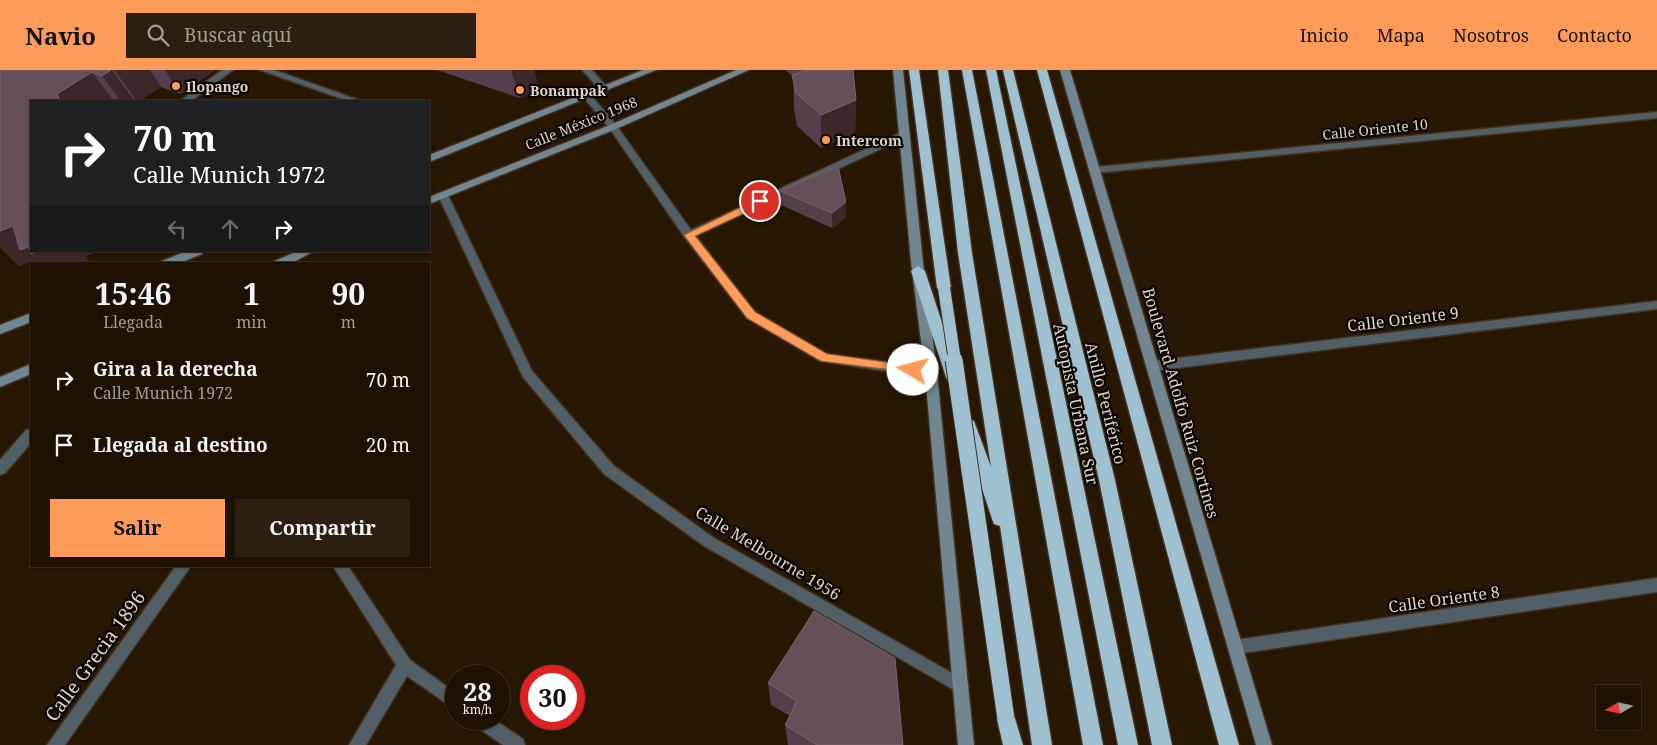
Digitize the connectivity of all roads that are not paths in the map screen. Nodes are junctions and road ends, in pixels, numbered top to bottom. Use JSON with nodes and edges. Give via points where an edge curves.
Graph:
{"nodes":[{"id":1,"x":228,"y":70,"type":"edge"},
{"id":2,"x":265,"y":70,"type":"edge"},
{"id":3,"x":587,"y":70,"type":"edge"},
{"id":4,"x":651,"y":70,"type":"edge"},
{"id":5,"x":744,"y":70,"type":"edge"},
{"id":6,"x":898,"y":70,"type":"edge"},
{"id":7,"x":914,"y":70,"type":"edge"},
{"id":8,"x":943,"y":70,"type":"edge"},
{"id":9,"x":967,"y":70,"type":"edge"},
{"id":10,"x":991,"y":70,"type":"edge"},
{"id":11,"x":1008,"y":70,"type":"edge"},
{"id":12,"x":1042,"y":70,"type":"edge"},
{"id":13,"x":1065,"y":70,"type":"edge"},
{"id":14,"x":726,"y":74,"type":"edge"},
{"id":15,"x":604,"y":89,"type":"junction"},
{"id":16,"x":588,"y":96,"type":"junction"},
{"id":17,"x":187,"y":100,"type":"edge"},
{"id":18,"x":355,"y":100,"type":"edge"},
{"id":19,"x":1657,"y":115,"type":"edge"},
{"id":20,"x":613,"y":127,"type":"junction"},
{"id":21,"x":903,"y":135,"type":"junction"},
{"id":22,"x":430,"y":159,"type":"edge"},
{"id":23,"x":1095,"y":170,"type":"junction"},
{"id":24,"x":443,"y":196,"type":"junction"},
{"id":25,"x":430,"y":201,"type":"edge"},
{"id":26,"x":689,"y":235,"type":"junction"},
{"id":27,"x":196,"y":252,"type":"edge"},
{"id":28,"x":307,"y":252,"type":"edge"},
{"id":29,"x":171,"y":262,"type":"edge"},
{"id":30,"x":284,"y":262,"type":"edge"},
{"id":31,"x":918,"y":271,"type":"junction"},
{"id":32,"x":1657,"y":305,"type":"edge"},
{"id":33,"x":30,"y":317,"type":"edge"},
{"id":34,"x":0,"y":330,"type":"edge"},
{"id":35,"x":1153,"y":366,"type":"junction"},
{"id":36,"x":30,"y":369,"type":"edge"},
{"id":37,"x":930,"y":373,"type":"junction"},
{"id":38,"x":0,"y":382,"type":"edge"},
{"id":39,"x":30,"y":435,"type":"edge"},
{"id":40,"x":0,"y":469,"type":"edge"},
{"id":41,"x":1014,"y":563,"type":"junction"},
{"id":42,"x":183,"y":567,"type":"edge"},
{"id":43,"x":341,"y":567,"type":"edge"},
{"id":44,"x":1657,"y":585,"type":"edge"},
{"id":45,"x":1236,"y":647,"type":"junction"},
{"id":46,"x":405,"y":666,"type":"junction"},
{"id":47,"x":961,"y":686,"type":"junction"},
{"id":48,"x":445,"y":694,"type":"edge"},
{"id":49,"x":496,"y":730,"type":"edge"},
{"id":50,"x":55,"y":745,"type":"edge"},
{"id":51,"x":357,"y":745,"type":"edge"},
{"id":52,"x":517,"y":745,"type":"edge"},
{"id":53,"x":966,"y":745,"type":"edge"},
{"id":54,"x":1013,"y":745,"type":"edge"},
{"id":55,"x":1042,"y":745,"type":"edge"},
{"id":56,"x":1092,"y":745,"type":"edge"},
{"id":57,"x":1128,"y":745,"type":"edge"},
{"id":58,"x":1162,"y":745,"type":"edge"},
{"id":59,"x":1229,"y":745,"type":"edge"},
{"id":60,"x":1264,"y":745,"type":"edge"}],
"edges":[{"from":1,"to":17,"type":"street"},
{"from":2,"to":18,"type":"street"},
{"from":3,"to":15,"type":"street"},
{"from":4,"to":15,"type":"main road","name":"Calle México 1968"},
{"from":5,"to":14,"type":"main road","name":"Calle México 1968"},
{"from":6,"to":21,"type":"main road"},
{"from":7,"to":54,"type":"highway","bridge":true,"via":[[1006,719]]},
{"from":8,"to":41,"type":"highway","via":[[965,253]]},
{"from":9,"to":56,"type":"highway"},
{"from":10,"to":57,"type":"highway","name":"Autopista Urbana Sur"},
{"from":11,"to":58,"type":"highway","name":"Anillo Periférico","via":[[1107,480]]},
{"from":12,"to":59,"type":"highway"},
{"from":13,"to":23,"type":"main road","name":"Boulevard Adolfo Ruiz Cortines"},
{"from":14,"to":20,"type":"main road","name":"Calle México 1968"},
{"from":15,"to":16,"type":"main road","name":"Calle México 1968"},
{"from":16,"to":20,"type":"street"},
{"from":16,"to":22,"type":"main road","name":"Calle México 1968"},
{"from":19,"to":23,"type":"street","name":"Calle Oriente 10"},
{"from":20,"to":24,"type":"main road","name":"Calle México 1968"},
{"from":20,"to":26,"type":"street"},
{"from":21,"to":26,"type":"street"},
{"from":21,"to":31,"type":"main road"},
{"from":23,"to":35,"type":"main road","name":"Boulevard Adolfo Ruiz Cortines"},
{"from":24,"to":25,"type":"main road","name":"Calle México 1968"},
{"from":24,"to":47,"type":"street","name":"Calle Melbourne 1956","via":[[528,374],[609,470],[709,542]]},
{"from":26,"to":37,"type":"street","via":[[751,315],[824,358]]},
{"from":27,"to":29,"type":"main road"},
{"from":28,"to":30,"type":"main road"},
{"from":31,"to":37,"type":"main road"},
{"from":31,"to":41,"type":"highway"},
{"from":32,"to":35,"type":"street","name":"Calle Oriente 9"},
{"from":33,"to":34,"type":"main road"},
{"from":35,"to":45,"type":"main road","name":"Boulevard Adolfo Ruiz Cortines"},
{"from":36,"to":38,"type":"main road"},
{"from":37,"to":47,"type":"main road"},
{"from":39,"to":40,"type":"street"},
{"from":41,"to":55,"type":"highway"},
{"from":42,"to":50,"type":"street","name":"Calle Grecia 1896"},
{"from":43,"to":46,"type":"street"},
{"from":44,"to":45,"type":"street","name":"Calle Oriente 8"},
{"from":45,"to":60,"type":"main road","name":"Boulevard Adolfo Ruiz Cortines"},
{"from":46,"to":48,"type":"street"},
{"from":46,"to":51,"type":"street"},
{"from":47,"to":53,"type":"main road"},
{"from":49,"to":52,"type":"street"}]}
